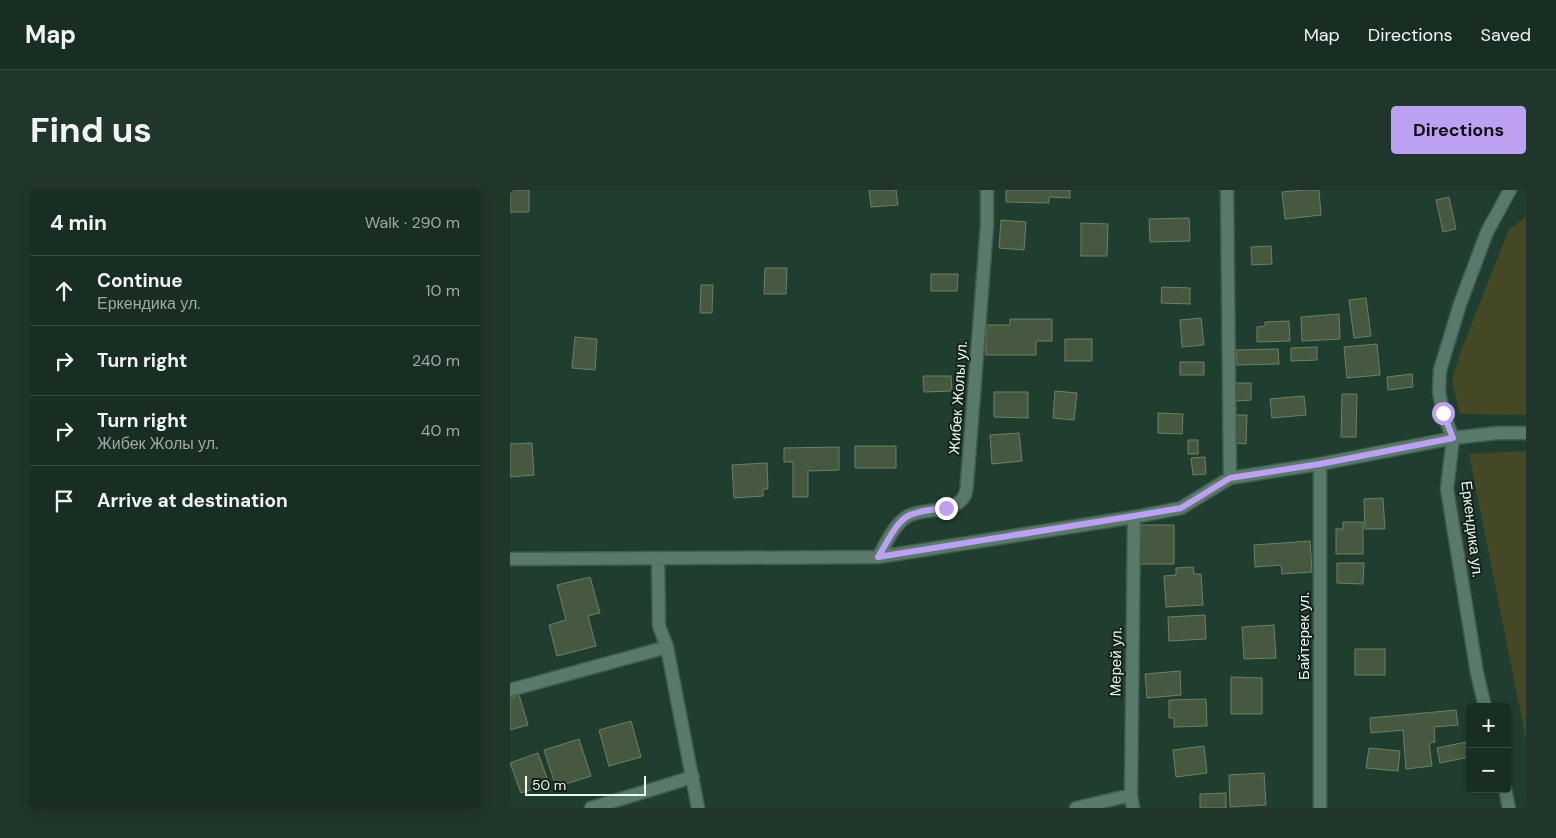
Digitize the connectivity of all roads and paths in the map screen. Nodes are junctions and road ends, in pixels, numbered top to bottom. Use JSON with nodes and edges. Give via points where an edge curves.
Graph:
{"nodes":[{"id":1,"x":987,"y":190,"type":"edge"},
{"id":2,"x":1227,"y":190,"type":"edge"},
{"id":3,"x":1510,"y":190,"type":"edge"},
{"id":4,"x":1526,"y":433,"type":"edge"},
{"id":5,"x":1453,"y":438,"type":"junction"},
{"id":6,"x":1320,"y":464,"type":"junction"},
{"id":7,"x":1230,"y":478,"type":"junction"},
{"id":8,"x":1134,"y":516,"type":"junction"},
{"id":9,"x":878,"y":557,"type":"junction"},
{"id":10,"x":658,"y":558,"type":"junction"},
{"id":11,"x":510,"y":559,"type":"edge"},
{"id":12,"x":667,"y":647,"type":"junction"},
{"id":13,"x":510,"y":690,"type":"edge"},
{"id":14,"x":1485,"y":703,"type":"edge"},
{"id":15,"x":693,"y":778,"type":"junction"},
{"id":16,"x":1506,"y":793,"type":"edge"},
{"id":17,"x":1132,"y":802,"type":"edge"},
{"id":18,"x":591,"y":808,"type":"edge"},
{"id":19,"x":698,"y":808,"type":"edge"},
{"id":20,"x":1076,"y":808,"type":"edge"},
{"id":21,"x":1320,"y":808,"type":"edge"},
{"id":22,"x":1510,"y":808,"type":"edge"}],
"edges":[{"from":1,"to":9,"type":"street","name":"Жибек Жолы ул.","via":[[987,226],[965,495],[946,508],[907,517],[899,523]]},
{"from":2,"to":7,"type":"street"},
{"from":3,"to":5,"type":"street","name":"Еркендика ул.","via":[[1487,232],[1440,370],[1439,392],[1443,413]]},
{"from":4,"to":5,"type":"street"},
{"from":5,"to":6,"type":"street"},
{"from":5,"to":14,"type":"street","name":"Еркендика ул.","via":[[1447,489],[1477,673]]},
{"from":6,"to":7,"type":"street"},
{"from":6,"to":21,"type":"street","name":"Байтерек ул."},
{"from":7,"to":8,"type":"street","via":[[1181,508]]},
{"from":8,"to":9,"type":"street"},
{"from":8,"to":17,"type":"street","name":"Мерей ул."},
{"from":9,"to":10,"type":"street"},
{"from":10,"to":11,"type":"street"},
{"from":10,"to":12,"type":"street","via":[[659,626]]},
{"from":12,"to":13,"type":"street"},
{"from":12,"to":15,"type":"street"},
{"from":15,"to":18,"type":"street"},
{"from":15,"to":19,"type":"street"},
{"from":16,"to":22,"type":"street"},
{"from":17,"to":20,"type":"street"}]}
